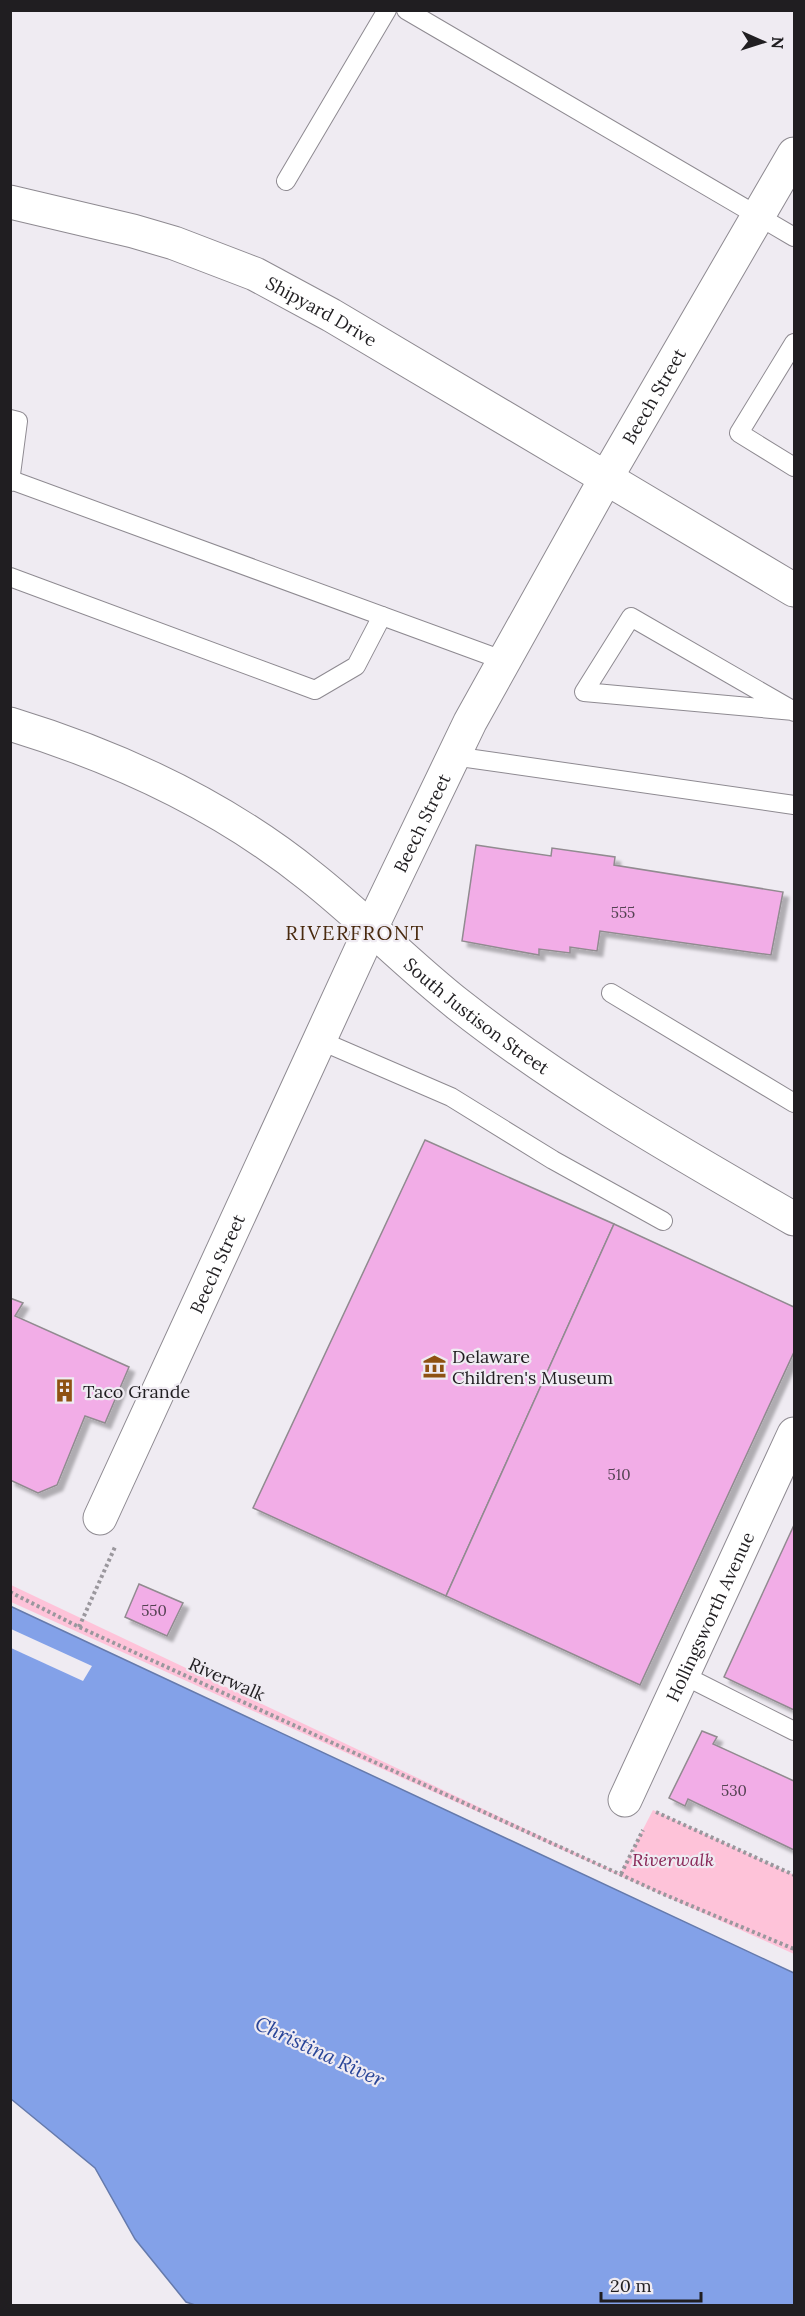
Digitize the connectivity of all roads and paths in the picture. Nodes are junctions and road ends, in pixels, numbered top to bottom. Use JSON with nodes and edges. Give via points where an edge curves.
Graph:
{"nodes":[{"id":1,"x":387,"y":10,"type":"edge"},
{"id":2,"x":406,"y":10,"type":"edge"},
{"id":3,"x":795,"y":154,"type":"edge"},
{"id":4,"x":286,"y":181,"type":"dead end"},
{"id":5,"x":10,"y":202,"type":"edge"},
{"id":6,"x":758,"y":214,"type":"junction"},
{"id":7,"x":795,"y":237,"type":"edge"},
{"id":8,"x":795,"y":343,"type":"edge"},
{"id":9,"x":10,"y":419,"type":"edge"},
{"id":10,"x":795,"y":467,"type":"edge"},
{"id":11,"x":606,"y":478,"type":"junction"},
{"id":12,"x":11,"y":481,"type":"edge"},
{"id":13,"x":10,"y":578,"type":"edge"},
{"id":14,"x":795,"y":590,"type":"edge"},
{"id":15,"x":382,"y":616,"type":"junction"},
{"id":16,"x":505,"y":661,"type":"junction"},
{"id":17,"x":794,"y":712,"type":"edge"},
{"id":18,"x":10,"y":724,"type":"edge"},
{"id":19,"x":453,"y":756,"type":"junction"},
{"id":20,"x":795,"y":805,"type":"edge"},
{"id":21,"x":371,"y":928,"type":"junction"},
{"id":22,"x":611,"y":993,"type":"dead end"},
{"id":23,"x":319,"y":1040,"type":"junction"},
{"id":24,"x":795,"y":1103,"type":"edge"},
{"id":25,"x":795,"y":1219,"type":"edge"},
{"id":26,"x":663,"y":1221,"type":"dead end"},
{"id":27,"x":794,"y":1438,"type":"edge"},
{"id":28,"x":100,"y":1518,"type":"joint"},
{"id":29,"x":10,"y":1592,"type":"edge"},
{"id":30,"x":79,"y":1627,"type":"junction"},
{"id":31,"x":683,"y":1675,"type":"junction"},
{"id":32,"x":795,"y":1731,"type":"edge"},
{"id":33,"x":637,"y":1810,"type":"joint"},
{"id":34,"x":644,"y":1828,"type":"dead end"},
{"id":35,"x":621,"y":1874,"type":"junction"},
{"id":36,"x":795,"y":1875,"type":"edge"},
{"id":37,"x":795,"y":1949,"type":"edge"}],
"edges":[{"from":1,"to":4,"type":"lane"},
{"from":2,"to":6,"type":"lane"},
{"from":3,"to":6,"type":"street","name":"Beech Street"},
{"from":5,"to":11,"type":"street","name":"Shipyard Drive","via":[[144,234],[255,274],[332,315]]},
{"from":6,"to":7,"type":"lane"},
{"from":6,"to":11,"type":"street","name":"Beech Street"},
{"from":8,"to":10,"type":"lane","via":[[739,433]]},
{"from":9,"to":12,"type":"lane","via":[[18,421]]},
{"from":11,"to":14,"type":"street","name":"Shipyard Drive"},
{"from":11,"to":16,"type":"street","name":"Beech Street"},
{"from":12,"to":15,"type":"lane"},
{"from":13,"to":15,"type":"lane","via":[[315,690],[356,666]]},
{"from":15,"to":16,"type":"lane"},
{"from":16,"to":19,"type":"street","name":"Beech Street"},
{"from":17,"to":17,"type":"lane","via":[[631,617],[584,692],[619,695]]},
{"from":18,"to":21,"type":"street","name":"South Justison Street","via":[[139,771],[202,805],[309,875]]},
{"from":19,"to":20,"type":"lane"},
{"from":19,"to":21,"type":"street","name":"Beech Street"},
{"from":21,"to":23,"type":"street","name":"Beech Street"},
{"from":21,"to":25,"type":"street","name":"South Justison Street","via":[[458,1005],[537,1061],[694,1161]]},
{"from":22,"to":24,"type":"lane"},
{"from":23,"to":26,"type":"lane","via":[[451,1097]]},
{"from":23,"to":28,"type":"street","name":"Beech Street"},
{"from":27,"to":31,"type":"street","name":"Hollingsworth Avenue"},
{"from":28,"to":30,"type":"path","via":[[123,1529]]},
{"from":29,"to":30,"type":"path","name":"Riverwalk"},
{"from":30,"to":35,"type":"path","name":"Riverwalk"},
{"from":31,"to":32,"type":"lane"},
{"from":31,"to":33,"type":"street","name":"Hollingsworth Avenue"},
{"from":33,"to":36,"type":"path","via":[[653,1810]]},
{"from":34,"to":35,"type":"path"},
{"from":35,"to":37,"type":"path","name":"Riverwalk"}]}
